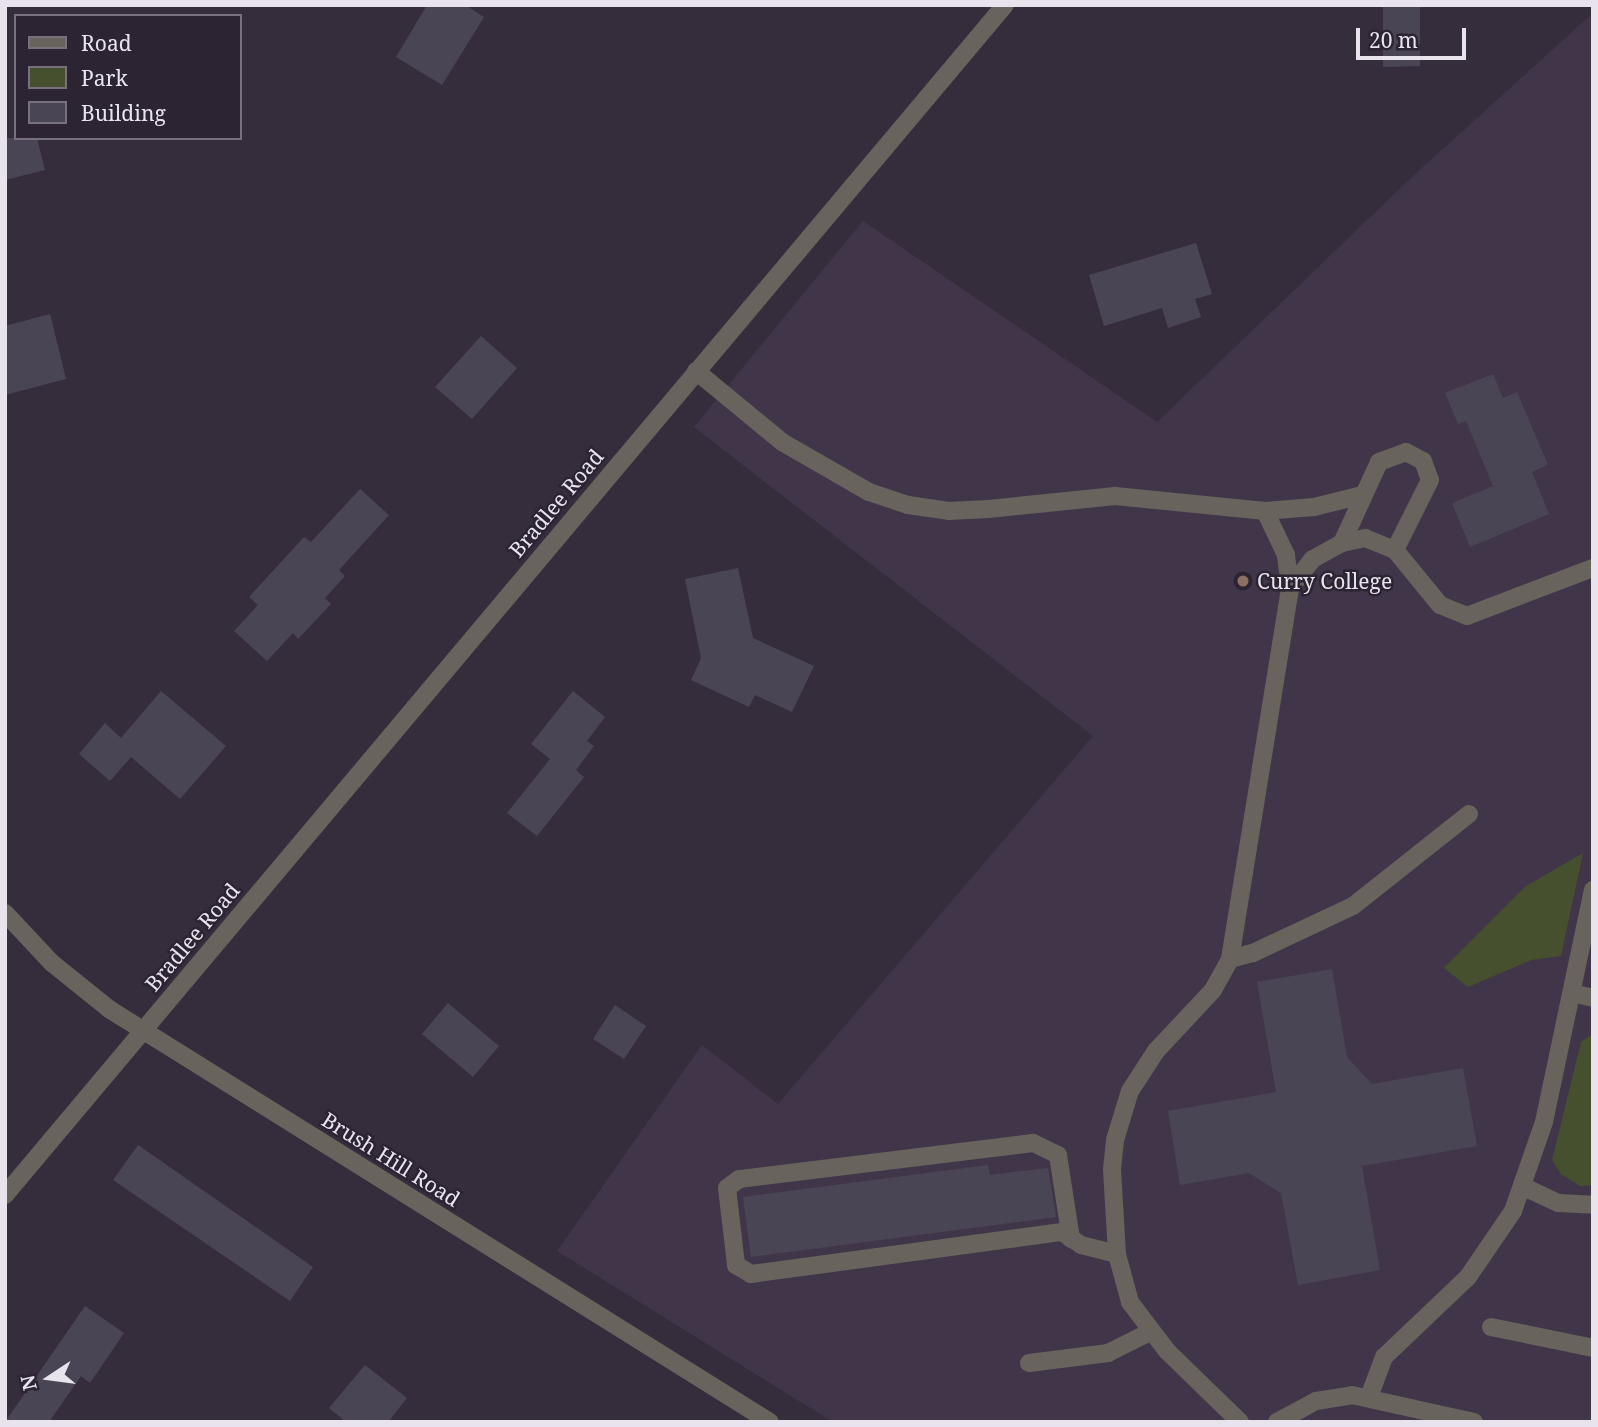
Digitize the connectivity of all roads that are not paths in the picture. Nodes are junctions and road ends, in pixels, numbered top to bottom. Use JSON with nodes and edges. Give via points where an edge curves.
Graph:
{"nodes":[{"id":1,"x":1005,"y":5,"type":"edge"},
{"id":2,"x":696,"y":371,"type":"junction"},
{"id":3,"x":1363,"y":495,"type":"junction"},
{"id":4,"x":1265,"y":511,"type":"junction"},
{"id":5,"x":1342,"y":543,"type":"junction"},
{"id":6,"x":1395,"y":550,"type":"junction"},
{"id":7,"x":1593,"y":568,"type":"edge"},
{"id":8,"x":1290,"y":588,"type":"junction"},
{"id":9,"x":1469,"y":814,"type":"dead end"},
{"id":10,"x":1593,"y":890,"type":"edge"},
{"id":11,"x":5,"y":913,"type":"edge"},
{"id":12,"x":1230,"y":958,"type":"junction"},
{"id":13,"x":1572,"y":993,"type":"junction"},
{"id":14,"x":1593,"y":998,"type":"edge"},
{"id":15,"x":144,"y":1030,"type":"junction"},
{"id":16,"x":1524,"y":1187,"type":"junction"},
{"id":17,"x":5,"y":1195,"type":"edge"},
{"id":18,"x":1593,"y":1205,"type":"edge"},
{"id":19,"x":1071,"y":1239,"type":"junction"},
{"id":20,"x":1117,"y":1254,"type":"junction"},
{"id":21,"x":1491,"y":1327,"type":"dead end"},
{"id":22,"x":1150,"y":1332,"type":"junction"},
{"id":23,"x":1593,"y":1348,"type":"edge"},
{"id":24,"x":1029,"y":1363,"type":"dead end"},
{"id":25,"x":1369,"y":1397,"type":"junction"},
{"id":26,"x":770,"y":1422,"type":"edge"},
{"id":27,"x":1240,"y":1422,"type":"edge"},
{"id":28,"x":1277,"y":1422,"type":"edge"},
{"id":29,"x":1474,"y":1422,"type":"edge"}],
"edges":[{"from":1,"to":2,"type":"street","name":"Bradlee Road"},
{"from":2,"to":4,"type":"street","via":[[782,442],[869,492],[908,505],[949,511],[1115,496]]},
{"from":2,"to":15,"type":"street","name":"Bradlee Road"},
{"from":3,"to":4,"type":"street","via":[[1314,507]]},
{"from":3,"to":5,"type":"street"},
{"from":3,"to":6,"type":"street","via":[[1379,462],[1396,452],[1415,455],[1428,470],[1429,488]]},
{"from":4,"to":8,"type":"street","via":[[1286,555]]},
{"from":5,"to":6,"type":"street","via":[[1365,538]]},
{"from":5,"to":8,"type":"street","via":[[1303,567]]},
{"from":6,"to":7,"type":"street","via":[[1440,605],[1467,616]]},
{"from":8,"to":12,"type":"street"},
{"from":9,"to":12,"type":"street","via":[[1353,906],[1253,953]]},
{"from":10,"to":13,"type":"street"},
{"from":11,"to":15,"type":"street","name":"Brush Hill Road","via":[[77,985]]},
{"from":12,"to":20,"type":"street","via":[[1213,990],[1143,1069],[1122,1112],[1112,1169]]},
{"from":13,"to":14,"type":"street"},
{"from":13,"to":16,"type":"street"},
{"from":15,"to":17,"type":"street","name":"Bradlee Road"},
{"from":15,"to":26,"type":"street","name":"Brush Hill Road"},
{"from":16,"to":18,"type":"street","via":[[1558,1203]]},
{"from":16,"to":25,"type":"street","via":[[1501,1233],[1468,1277],[1384,1357]]},
{"from":19,"to":19,"type":"street","via":[[1062,1232],[751,1274],[736,1265],[727,1188],[738,1179],[1034,1143],[1058,1155]]},
{"from":19,"to":20,"type":"street"},
{"from":20,"to":22,"type":"street","via":[[1130,1301]]},
{"from":21,"to":23,"type":"street"},
{"from":22,"to":24,"type":"street","via":[[1108,1353]]},
{"from":22,"to":27,"type":"street"},
{"from":25,"to":28,"type":"street","via":[[1316,1401]]},
{"from":25,"to":29,"type":"street"}]}
